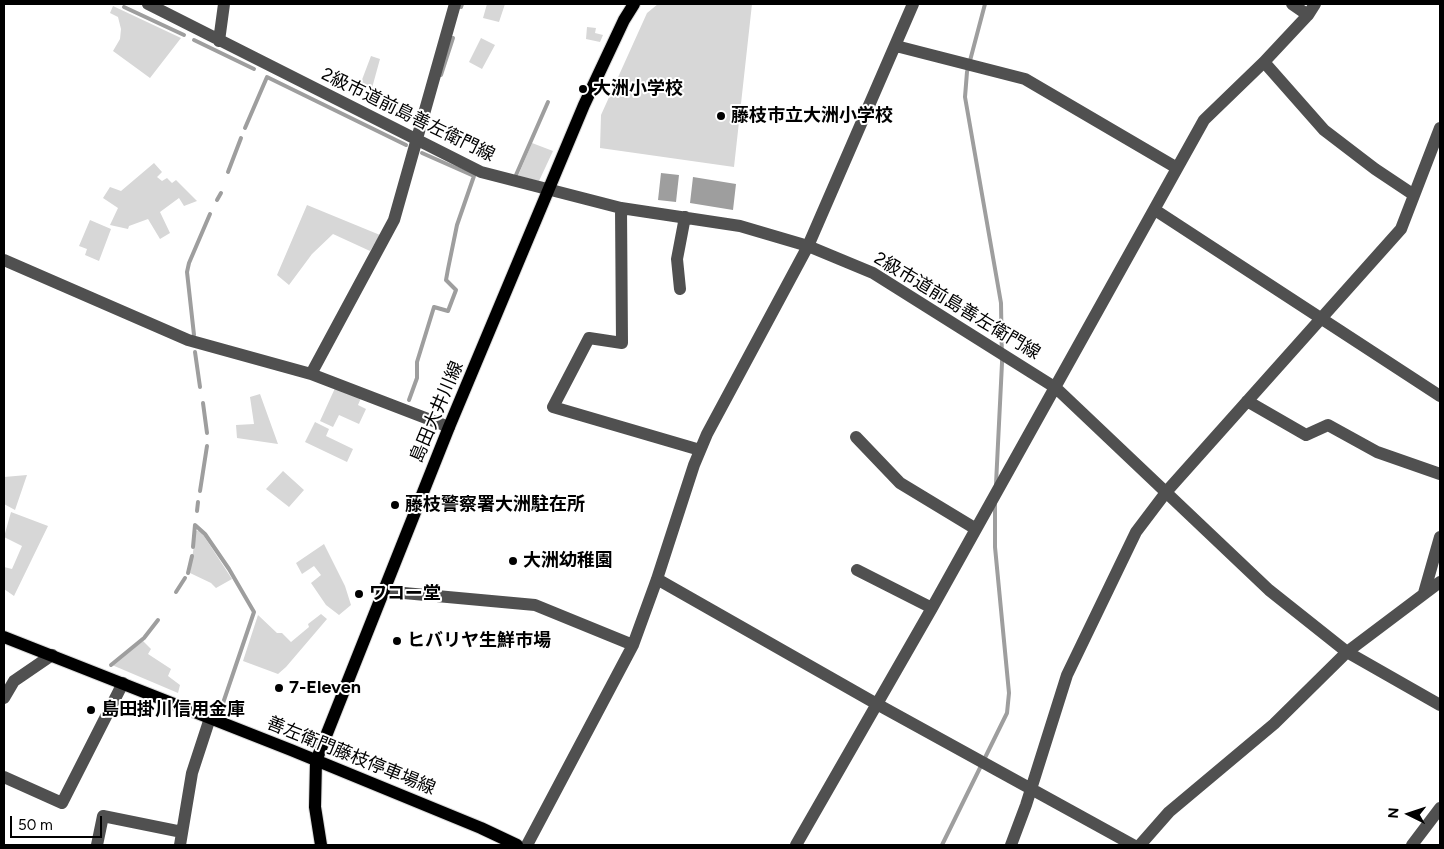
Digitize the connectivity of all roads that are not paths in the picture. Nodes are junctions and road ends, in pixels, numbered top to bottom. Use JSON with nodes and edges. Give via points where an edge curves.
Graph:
{"nodes":[{"id":1,"x":148,"y":4,"type":"edge"},
{"id":2,"x":224,"y":4,"type":"edge"},
{"id":3,"x":455,"y":4,"type":"edge"},
{"id":4,"x":624,"y":4,"type":"edge"},
{"id":5,"x":634,"y":4,"type":"edge"},
{"id":6,"x":913,"y":4,"type":"edge"},
{"id":7,"x":1292,"y":4,"type":"edge"},
{"id":8,"x":1316,"y":4,"type":"edge"},
{"id":9,"x":1308,"y":15,"type":"junction"},
{"id":10,"x":624,"y":20,"type":"junction"},
{"id":11,"x":219,"y":41,"type":"junction"},
{"id":12,"x":896,"y":46,"type":"junction"},
{"id":13,"x":1264,"y":62,"type":"junction"},
{"id":14,"x":1440,"y":128,"type":"edge"},
{"id":15,"x":416,"y":140,"type":"junction"},
{"id":16,"x":1177,"y":168,"type":"junction"},
{"id":17,"x":549,"y":190,"type":"junction"},
{"id":18,"x":1414,"y":195,"type":"junction"},
{"id":19,"x":621,"y":208,"type":"junction"},
{"id":20,"x":1156,"y":210,"type":"junction"},
{"id":21,"x":685,"y":218,"type":"junction"},
{"id":22,"x":808,"y":246,"type":"junction"},
{"id":23,"x":4,"y":260,"type":"edge"},
{"id":24,"x":680,"y":289,"type":"dead end"},
{"id":25,"x":1320,"y":319,"type":"junction"},
{"id":26,"x":311,"y":374,"type":"junction"},
{"id":27,"x":1056,"y":388,"type":"junction"},
{"id":28,"x":1440,"y":396,"type":"edge"},
{"id":29,"x":1247,"y":401,"type":"junction"},
{"id":30,"x":449,"y":427,"type":"junction"},
{"id":31,"x":856,"y":437,"type":"dead end"},
{"id":32,"x":700,"y":450,"type":"junction"},
{"id":33,"x":1440,"y":474,"type":"edge"},
{"id":34,"x":1167,"y":491,"type":"junction"},
{"id":35,"x":976,"y":529,"type":"junction"},
{"id":36,"x":1440,"y":537,"type":"edge"},
{"id":37,"x":857,"y":570,"type":"dead end"},
{"id":38,"x":657,"y":579,"type":"junction"},
{"id":39,"x":1440,"y":582,"type":"edge"},
{"id":40,"x":382,"y":591,"type":"junction"},
{"id":41,"x":1424,"y":593,"type":"junction"},
{"id":42,"x":932,"y":608,"type":"junction"},
{"id":43,"x":4,"y":637,"type":"edge"},
{"id":44,"x":632,"y":646,"type":"junction"},
{"id":45,"x":1347,"y":652,"type":"junction"},
{"id":46,"x":52,"y":655,"type":"junction"},
{"id":47,"x":123,"y":683,"type":"junction"},
{"id":48,"x":4,"y":698,"type":"edge"},
{"id":49,"x":875,"y":703,"type":"junction"},
{"id":50,"x":1440,"y":705,"type":"edge"},
{"id":51,"x":210,"y":718,"type":"junction"},
{"id":52,"x":316,"y":761,"type":"junction"},
{"id":53,"x":4,"y":777,"type":"edge"},
{"id":54,"x":1031,"y":790,"type":"junction"},
{"id":55,"x":1440,"y":808,"type":"edge"},
{"id":56,"x":182,"y":832,"type":"junction"},
{"id":57,"x":97,"y":845,"type":"edge"},
{"id":58,"x":180,"y":845,"type":"edge"},
{"id":59,"x":321,"y":845,"type":"edge"},
{"id":60,"x":516,"y":845,"type":"edge"},
{"id":61,"x":527,"y":845,"type":"edge"},
{"id":62,"x":796,"y":845,"type":"edge"},
{"id":63,"x":1011,"y":845,"type":"edge"},
{"id":64,"x":1133,"y":845,"type":"edge"},
{"id":65,"x":1140,"y":845,"type":"edge"},
{"id":66,"x":1412,"y":845,"type":"edge"}],
"edges":[{"from":1,"to":11,"type":"street","name":"2級市道前島善左衛門線"},
{"from":2,"to":11,"type":"street"},
{"from":3,"to":15,"type":"street"},
{"from":4,"to":10,"type":"street"},
{"from":5,"to":10,"type":"main road","name":"島田大井川線"},
{"from":6,"to":12,"type":"street"},
{"from":7,"to":9,"type":"street"},
{"from":8,"to":9,"type":"street"},
{"from":9,"to":13,"type":"street"},
{"from":10,"to":17,"type":"main road","name":"島田大井川線"},
{"from":11,"to":15,"type":"street","name":"2級市道前島善左衛門線"},
{"from":12,"to":16,"type":"street","via":[[1025,78]]},
{"from":12,"to":22,"type":"street"},
{"from":13,"to":16,"type":"street","via":[[1204,120]]},
{"from":13,"to":18,"type":"street","via":[[1324,130]]},
{"from":14,"to":18,"type":"street"},
{"from":15,"to":17,"type":"street","name":"2級市道前島善左衛門線","via":[[481,172]]},
{"from":15,"to":26,"type":"street","via":[[394,220]]},
{"from":16,"to":20,"type":"street"},
{"from":17,"to":19,"type":"street","name":"2級市道前島善左衛門線"},
{"from":17,"to":30,"type":"main road","name":"島田大井川線"},
{"from":18,"to":25,"type":"street","via":[[1401,229]]},
{"from":19,"to":21,"type":"street","name":"2級市道前島善左衛門線"},
{"from":19,"to":32,"type":"street","via":[[622,342],[589,338],[553,407]]},
{"from":20,"to":25,"type":"street"},
{"from":20,"to":27,"type":"street"},
{"from":21,"to":22,"type":"street","name":"2級市道前島善左衛門線","via":[[740,226]]},
{"from":21,"to":24,"type":"street","via":[[677,259]]},
{"from":22,"to":27,"type":"street","name":"2級市道前島善左衛門線","via":[[873,273]]},
{"from":22,"to":32,"type":"street"},
{"from":23,"to":26,"type":"street","via":[[188,340]]},
{"from":25,"to":28,"type":"street"},
{"from":25,"to":29,"type":"street"},
{"from":26,"to":30,"type":"street"},
{"from":27,"to":34,"type":"street","name":"2級市道前島善左衛門線"},
{"from":27,"to":35,"type":"street"},
{"from":29,"to":33,"type":"street","via":[[1306,435],[1328,425],[1376,452]]},
{"from":29,"to":34,"type":"street"},
{"from":30,"to":40,"type":"main road","name":"島田大井川線"},
{"from":31,"to":35,"type":"street","via":[[900,483]]},
{"from":32,"to":38,"type":"street"},
{"from":34,"to":45,"type":"street","name":"2級市道前島善左衛門線","via":[[1269,590]]},
{"from":34,"to":54,"type":"street","via":[[1136,532],[1067,675]]},
{"from":35,"to":42,"type":"street"},
{"from":36,"to":41,"type":"street"},
{"from":37,"to":42,"type":"street"},
{"from":38,"to":44,"type":"street"},
{"from":38,"to":49,"type":"street"},
{"from":39,"to":41,"type":"street"},
{"from":40,"to":44,"type":"street","via":[[535,605]]},
{"from":40,"to":52,"type":"main road","name":"島田大井川線"},
{"from":41,"to":45,"type":"street"},
{"from":42,"to":49,"type":"street"},
{"from":43,"to":46,"type":"main road","name":"善左衛門藤枝停車場線"},
{"from":44,"to":61,"type":"street"},
{"from":45,"to":50,"type":"street","name":"2級市道前島善左衛門線"},
{"from":45,"to":65,"type":"street","via":[[1274,724],[1169,812]]},
{"from":46,"to":47,"type":"main road","name":"善左衛門藤枝停車場線"},
{"from":46,"to":48,"type":"street","via":[[14,681]]},
{"from":47,"to":51,"type":"main road","name":"善左衛門藤枝停車場線"},
{"from":47,"to":53,"type":"street","via":[[62,803]]},
{"from":49,"to":54,"type":"street"},
{"from":49,"to":62,"type":"street"},
{"from":51,"to":52,"type":"main road","name":"善左衛門藤枝停車場線"},
{"from":51,"to":56,"type":"street","via":[[192,773]]},
{"from":52,"to":59,"type":"main road","name":"島田大井川線","via":[[315,807]]},
{"from":52,"to":60,"type":"main road","name":"善左衛門藤枝停車場線"},
{"from":54,"to":63,"type":"street"},
{"from":54,"to":64,"type":"street"},
{"from":55,"to":66,"type":"street"},
{"from":56,"to":57,"type":"street","via":[[103,816]]},
{"from":56,"to":58,"type":"street"}]}
